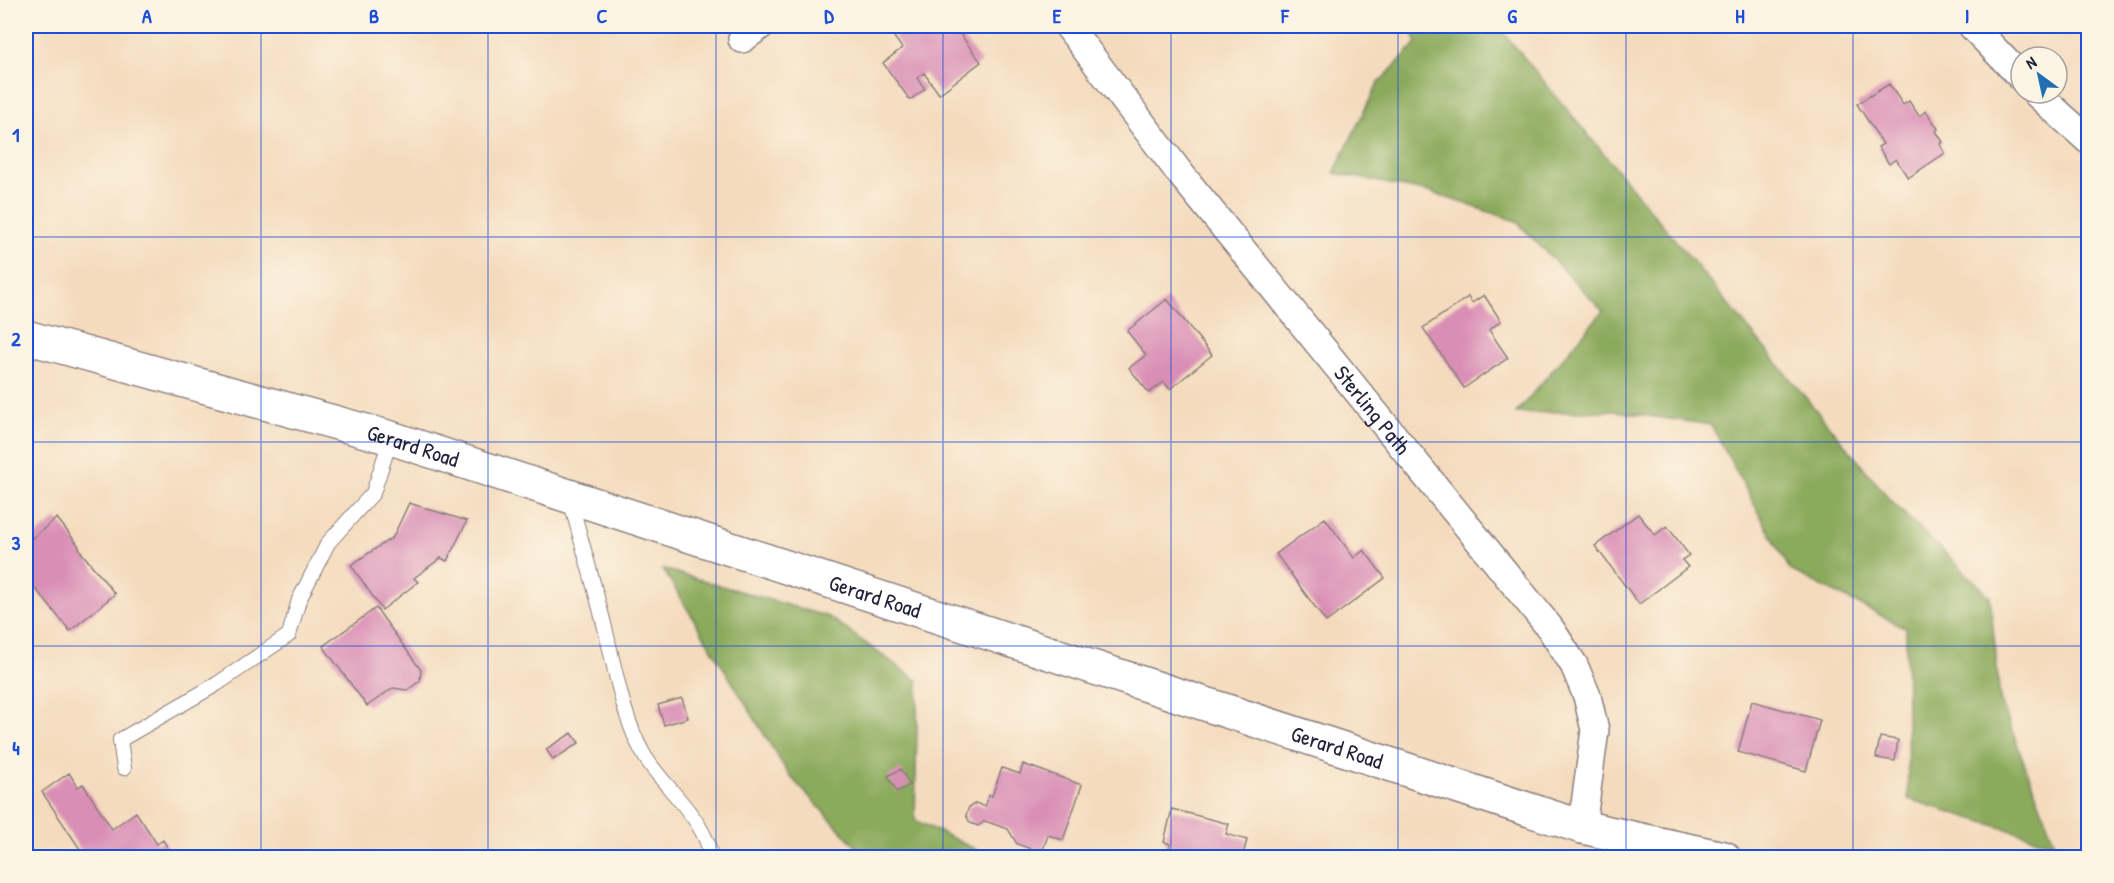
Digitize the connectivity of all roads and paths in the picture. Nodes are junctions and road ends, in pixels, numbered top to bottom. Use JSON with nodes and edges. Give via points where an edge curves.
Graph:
{"nodes":[{"id":1,"x":1068,"y":26,"type":"edge"},
{"id":2,"x":1972,"y":26,"type":"edge"},
{"id":3,"x":2009,"y":65,"type":"edge"},
{"id":4,"x":2049,"y":105,"type":"edge"},
{"id":5,"x":2088,"y":140,"type":"edge"},
{"id":6,"x":26,"y":337,"type":"edge"},
{"id":7,"x":392,"y":438,"type":"junction"},
{"id":8,"x":569,"y":497,"type":"junction"},
{"id":9,"x":124,"y":768,"type":"dead end"},
{"id":10,"x":1582,"y":826,"type":"junction"},
{"id":11,"x":711,"y":858,"type":"edge"},
{"id":12,"x":1724,"y":858,"type":"edge"}],
"edges":[{"from":1,"to":10,"type":"street","name":"Sterling Path","via":[[1179,172],[1550,628],[1574,665],[1595,730]]},
{"from":2,"to":3,"type":"street"},
{"from":4,"to":5,"type":"street"},
{"from":6,"to":7,"type":"street","name":"Gerard Road"},
{"from":7,"to":8,"type":"street","name":"Gerard Road"},
{"from":7,"to":9,"type":"lane","via":[[373,493],[328,543],[298,600],[289,635],[218,684],[120,740]]},
{"from":8,"to":10,"type":"street","name":"Gerard Road"},
{"from":8,"to":11,"type":"lane","via":[[630,725],[645,756],[702,832]]},
{"from":10,"to":12,"type":"street","name":"Gerard Road"}]}
